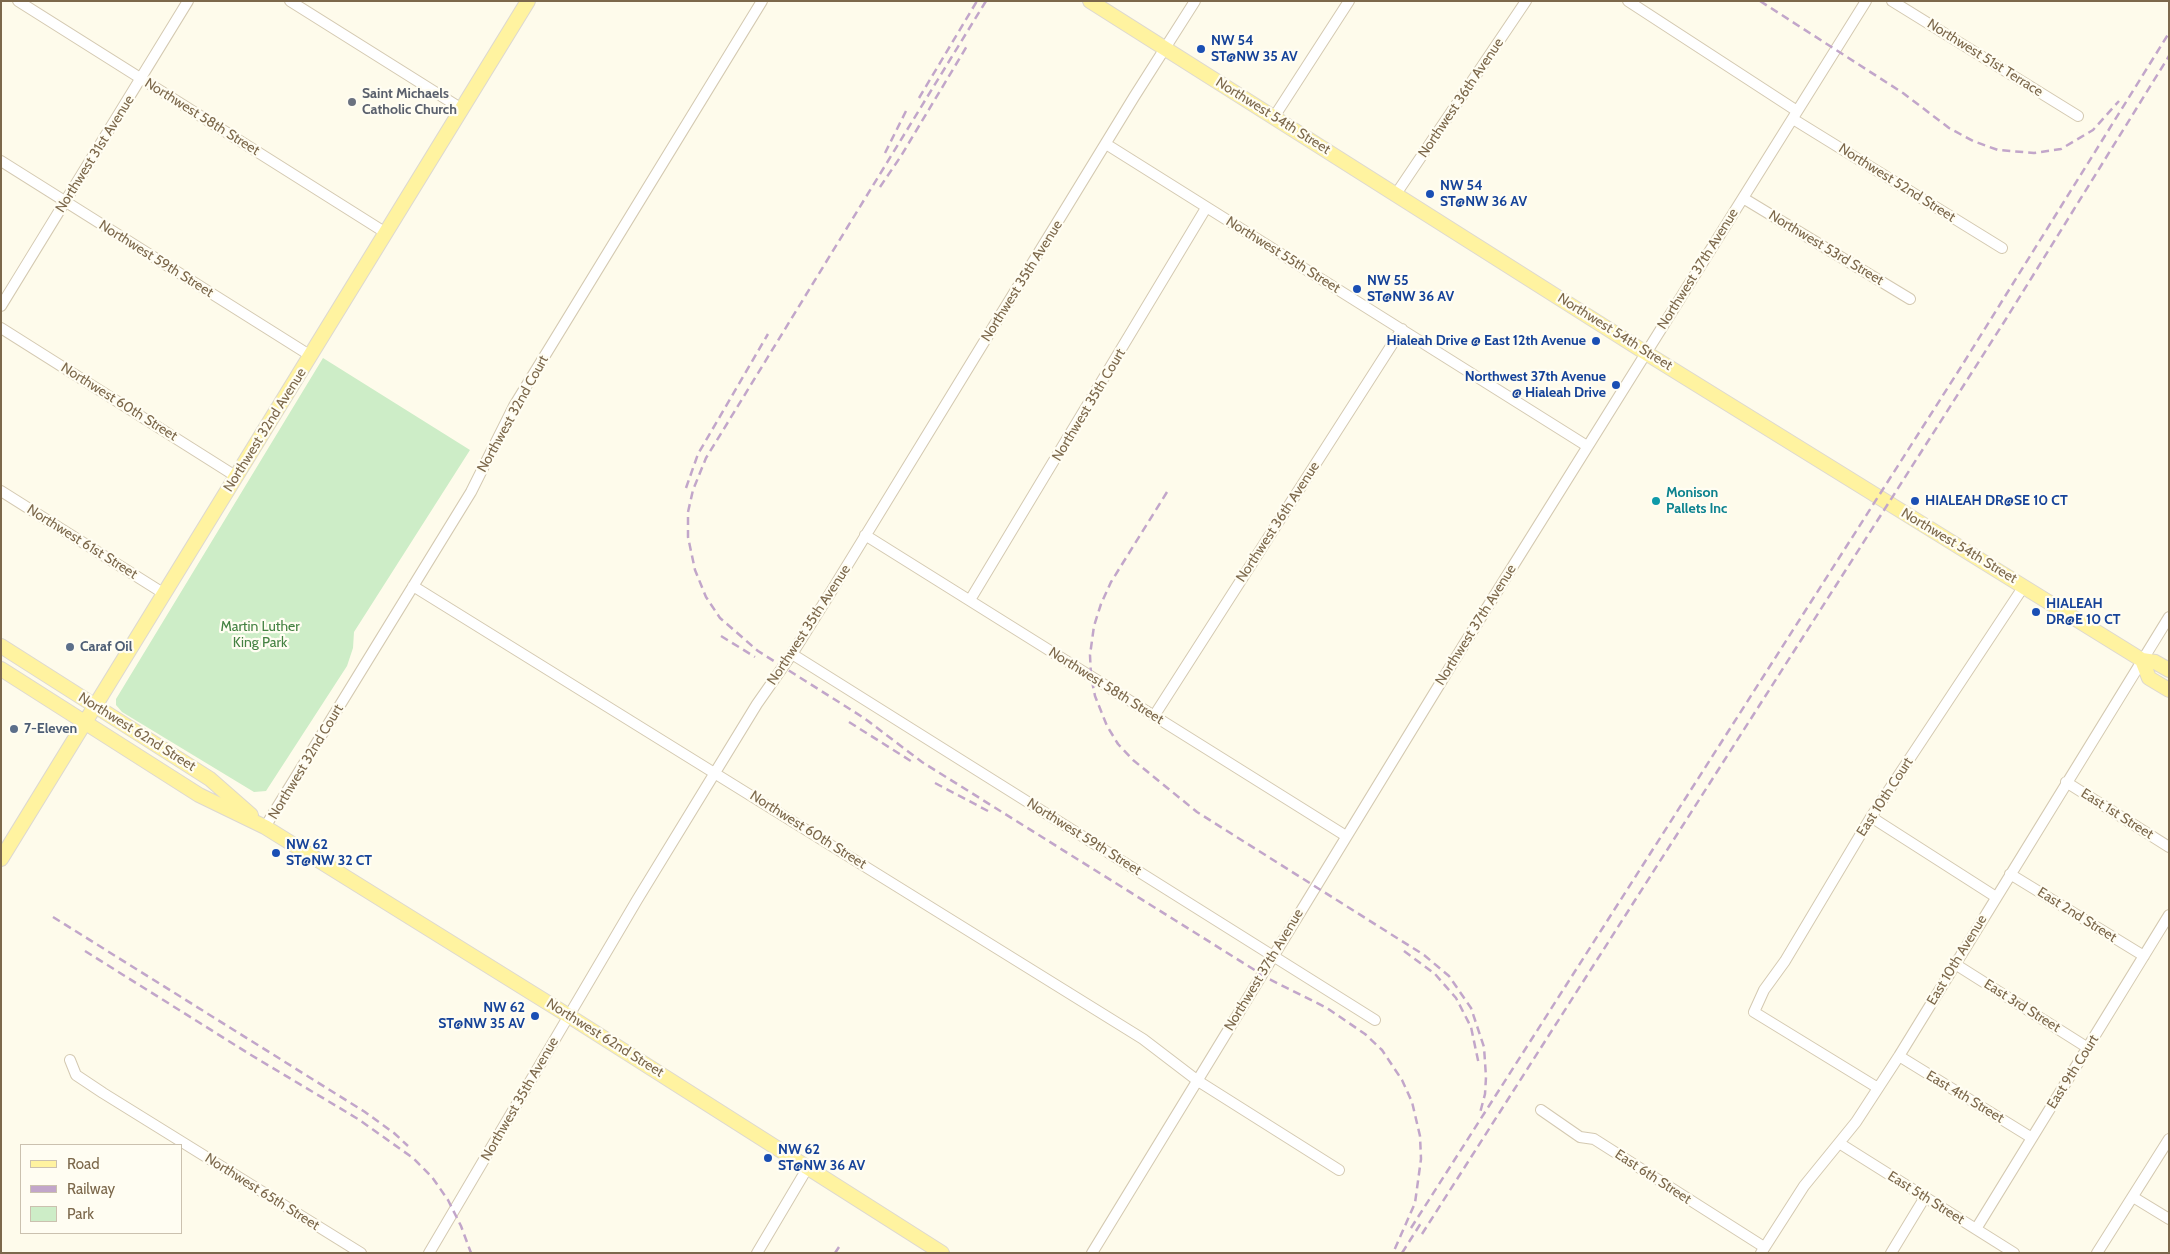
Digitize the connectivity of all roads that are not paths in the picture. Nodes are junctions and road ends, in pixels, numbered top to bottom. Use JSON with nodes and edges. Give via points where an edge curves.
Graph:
{"nodes":[{"id":1,"x":18,"y":1,"type":"edge"},
{"id":2,"x":188,"y":1,"type":"edge"},
{"id":3,"x":290,"y":1,"type":"edge"},
{"id":4,"x":528,"y":1,"type":"edge"},
{"id":5,"x":762,"y":1,"type":"edge"},
{"id":6,"x":1090,"y":1,"type":"edge"},
{"id":7,"x":1195,"y":1,"type":"edge"},
{"id":8,"x":1349,"y":1,"type":"edge"},
{"id":9,"x":1526,"y":1,"type":"edge"},
{"id":10,"x":1628,"y":1,"type":"edge"},
{"id":11,"x":1866,"y":1,"type":"edge"},
{"id":12,"x":1892,"y":1,"type":"edge"},
{"id":13,"x":1166,"y":49,"type":"junction"},
{"id":14,"x":141,"y":78,"type":"junction"},
{"id":15,"x":462,"y":108,"type":"junction"},
{"id":16,"x":1795,"y":115,"type":"junction"},
{"id":17,"x":2078,"y":116,"type":"dead end"},
{"id":18,"x":1274,"y":117,"type":"junction"},
{"id":19,"x":1106,"y":144,"type":"junction"},
{"id":20,"x":1,"y":161,"type":"edge"},
{"id":21,"x":1396,"y":194,"type":"junction"},
{"id":22,"x":1743,"y":198,"type":"junction"},
{"id":23,"x":65,"y":202,"type":"junction"},
{"id":24,"x":1206,"y":208,"type":"junction"},
{"id":25,"x":386,"y":233,"type":"junction"},
{"id":26,"x":2002,"y":248,"type":"dead end"},
{"id":27,"x":1910,"y":299,"type":"dead end"},
{"id":28,"x":1,"y":306,"type":"edge"},
{"id":29,"x":1,"y":328,"type":"edge"},
{"id":30,"x":1402,"y":328,"type":"junction"},
{"id":31,"x":1646,"y":353,"type":"junction"},
{"id":32,"x":310,"y":356,"type":"junction"},
{"id":33,"x":1587,"y":446,"type":"junction"},
{"id":34,"x":237,"y":477,"type":"junction"},
{"id":35,"x":1,"y":492,"type":"edge"},
{"id":36,"x":866,"y":535,"type":"junction"},
{"id":37,"x":413,"y":586,"type":"junction"},
{"id":38,"x":2024,"y":586,"type":"junction"},
{"id":39,"x":163,"y":593,"type":"junction"},
{"id":40,"x":970,"y":600,"type":"junction"},
{"id":41,"x":2169,"y":617,"type":"edge"},
{"id":42,"x":1,"y":646,"type":"edge"},
{"id":43,"x":792,"y":654,"type":"junction"},
{"id":44,"x":2142,"y":660,"type":"junction"},
{"id":45,"x":1,"y":669,"type":"edge"},
{"id":46,"x":2169,"y":670,"type":"edge"},
{"id":47,"x":2169,"y":690,"type":"edge"},
{"id":48,"x":95,"y":706,"type":"junction"},
{"id":49,"x":1154,"y":716,"type":"junction"},
{"id":50,"x":85,"y":722,"type":"junction"},
{"id":51,"x":715,"y":773,"type":"junction"},
{"id":52,"x":2066,"y":782,"type":"junction"},
{"id":53,"x":1871,"y":816,"type":"junction"},
{"id":54,"x":265,"y":828,"type":"junction"},
{"id":55,"x":1346,"y":836,"type":"junction"},
{"id":56,"x":2169,"y":847,"type":"edge"},
{"id":57,"x":1,"y":859,"type":"edge"},
{"id":58,"x":2010,"y":874,"type":"junction"},
{"id":59,"x":1996,"y":897,"type":"junction"},
{"id":60,"x":2169,"y":915,"type":"edge"},
{"id":61,"x":1273,"y":956,"type":"junction"},
{"id":62,"x":2144,"y":956,"type":"junction"},
{"id":63,"x":1955,"y":964,"type":"junction"},
{"id":64,"x":569,"y":1016,"type":"junction"},
{"id":65,"x":1375,"y":1020,"type":"dead end"},
{"id":66,"x":2088,"y":1048,"type":"junction"},
{"id":67,"x":1898,"y":1056,"type":"junction"},
{"id":68,"x":70,"y":1060,"type":"dead end"},
{"id":69,"x":1198,"y":1081,"type":"junction"},
{"id":70,"x":1878,"y":1088,"type":"junction"},
{"id":71,"x":1540,"y":1110,"type":"dead end"},
{"id":72,"x":2032,"y":1138,"type":"junction"},
{"id":73,"x":2169,"y":1139,"type":"edge"},
{"id":74,"x":1839,"y":1143,"type":"junction"},
{"id":75,"x":808,"y":1167,"type":"junction"},
{"id":76,"x":1339,"y":1170,"type":"dead end"},
{"id":77,"x":1925,"y":1197,"type":"junction"},
{"id":78,"x":2133,"y":1197,"type":"junction"},
{"id":79,"x":2169,"y":1219,"type":"edge"},
{"id":80,"x":1976,"y":1229,"type":"junction"},
{"id":81,"x":1763,"y":1250,"type":"edge"},
{"id":82,"x":361,"y":1253,"type":"edge"},
{"id":83,"x":429,"y":1253,"type":"edge"},
{"id":84,"x":757,"y":1253,"type":"edge"},
{"id":85,"x":942,"y":1253,"type":"edge"},
{"id":86,"x":1092,"y":1253,"type":"edge"},
{"id":87,"x":1891,"y":1253,"type":"edge"},
{"id":88,"x":2014,"y":1253,"type":"edge"},
{"id":89,"x":2097,"y":1253,"type":"edge"}],
"edges":[{"from":1,"to":14,"type":"street","name":"Northwest 58th Street"},
{"from":2,"to":14,"type":"street","name":"Northwest 31st Avenue"},
{"from":3,"to":15,"type":"street"},
{"from":4,"to":15,"type":"main road","name":"Northwest 32nd Avenue"},
{"from":5,"to":37,"type":"street","name":"Northwest 32nd Court","via":[[514,406],[471,492]]},
{"from":6,"to":13,"type":"main road","name":"Northwest 54th Street"},
{"from":7,"to":13,"type":"street","name":"Northwest 35th Avenue"},
{"from":8,"to":18,"type":"street"},
{"from":9,"to":21,"type":"street","name":"Northwest 36th Avenue"},
{"from":10,"to":16,"type":"street","name":"Northwest 52nd Street"},
{"from":11,"to":16,"type":"street","name":"Northwest 37th Avenue"},
{"from":12,"to":17,"type":"street","name":"Northwest 51st Terrace"},
{"from":13,"to":18,"type":"main road","name":"Northwest 54th Street"},
{"from":13,"to":19,"type":"street","name":"Northwest 35th Avenue"},
{"from":14,"to":23,"type":"street","name":"Northwest 31st Avenue"},
{"from":14,"to":25,"type":"street","name":"Northwest 58th Street"},
{"from":15,"to":25,"type":"main road","name":"Northwest 32nd Avenue"},
{"from":16,"to":22,"type":"street","name":"Northwest 37th Avenue"},
{"from":16,"to":26,"type":"street","name":"Northwest 52nd Street"},
{"from":18,"to":21,"type":"main road","name":"Northwest 54th Street"},
{"from":19,"to":24,"type":"street","name":"Northwest 55th Street"},
{"from":19,"to":36,"type":"street","name":"Northwest 35th Avenue"},
{"from":20,"to":23,"type":"street","name":"Northwest 59th Street"},
{"from":21,"to":31,"type":"main road","name":"Northwest 54th Street"},
{"from":22,"to":27,"type":"street","name":"Northwest 53rd Street"},
{"from":22,"to":31,"type":"street","name":"Northwest 37th Avenue"},
{"from":23,"to":28,"type":"street","name":"Northwest 31st Avenue"},
{"from":23,"to":32,"type":"street","name":"Northwest 59th Street"},
{"from":24,"to":30,"type":"street","name":"Northwest 55th Street"},
{"from":24,"to":40,"type":"street","name":"Northwest 35th Court"},
{"from":25,"to":32,"type":"main road","name":"Northwest 32nd Avenue"},
{"from":29,"to":34,"type":"street","name":"Northwest 60th Street"},
{"from":30,"to":33,"type":"street","name":"Northwest 55th Street"},
{"from":30,"to":49,"type":"street","name":"Northwest 36th Avenue"},
{"from":31,"to":33,"type":"street","name":"Northwest 37th Avenue"},
{"from":31,"to":38,"type":"main road","name":"Northwest 54th Street"},
{"from":32,"to":34,"type":"main road","name":"Northwest 32nd Avenue"},
{"from":33,"to":55,"type":"street","name":"Northwest 37th Avenue"},
{"from":34,"to":39,"type":"main road","name":"Northwest 32nd Avenue"},
{"from":35,"to":39,"type":"street","name":"Northwest 61st Street"},
{"from":36,"to":40,"type":"street","name":"Northwest 58th Street"},
{"from":36,"to":43,"type":"street","name":"Northwest 35th Avenue"},
{"from":37,"to":51,"type":"street","name":"Northwest 60th Street"},
{"from":37,"to":54,"type":"street","name":"Northwest 32nd Court"},
{"from":38,"to":44,"type":"main road","name":"Northwest 54th Street"},
{"from":38,"to":53,"type":"street","name":"East 10th Court"},
{"from":39,"to":48,"type":"main road","name":"Northwest 32nd Avenue"},
{"from":40,"to":49,"type":"street","name":"Northwest 58th Street"},
{"from":41,"to":44,"type":"street","name":"East 10th Avenue"},
{"from":42,"to":48,"type":"main road","name":"Northwest 62nd Street"},
{"from":43,"to":51,"type":"street","name":"Northwest 35th Avenue"},
{"from":43,"to":61,"type":"street","name":"Northwest 59th Street"},
{"from":44,"to":46,"type":"main road","name":"Northwest 54th Street","via":[[2155,662]]},
{"from":44,"to":47,"type":"main road","name":"Northwest 54th Street","via":[[2150,678]]},
{"from":44,"to":52,"type":"street","name":"East 10th Avenue"},
{"from":45,"to":50,"type":"main road","name":"Northwest 62nd Street"},
{"from":48,"to":50,"type":"main road","name":"Northwest 32nd Avenue"},
{"from":48,"to":54,"type":"main road","name":"Northwest 62nd Street","via":[[210,779]]},
{"from":49,"to":55,"type":"street","name":"Northwest 58th Street"},
{"from":50,"to":54,"type":"main road","name":"Northwest 62nd Street","via":[[199,795]]},
{"from":50,"to":57,"type":"main road","name":"Northwest 32nd Avenue"},
{"from":51,"to":64,"type":"street","name":"Northwest 35th Avenue"},
{"from":51,"to":69,"type":"street","name":"Northwest 60th Street","via":[[1142,1039]]},
{"from":52,"to":56,"type":"street","name":"East 1st Street"},
{"from":52,"to":58,"type":"street","name":"East 10th Avenue"},
{"from":53,"to":59,"type":"street"},
{"from":53,"to":70,"type":"street","name":"East 10th Court","via":[[1785,961],[1764,990],[1754,1012]]},
{"from":54,"to":64,"type":"main road","name":"Northwest 62nd Street"},
{"from":55,"to":61,"type":"street","name":"Northwest 37th Avenue"},
{"from":58,"to":59,"type":"street","name":"East 10th Avenue"},
{"from":58,"to":62,"type":"street","name":"East 2nd Street"},
{"from":59,"to":63,"type":"street","name":"East 10th Avenue"},
{"from":60,"to":62,"type":"street","name":"East 9th Court"},
{"from":61,"to":65,"type":"street","name":"Northwest 59th Street"},
{"from":61,"to":69,"type":"street","name":"Northwest 37th Avenue"},
{"from":62,"to":66,"type":"street","name":"East 9th Court"},
{"from":63,"to":66,"type":"street","name":"East 3rd Street"},
{"from":63,"to":67,"type":"street","name":"East 10th Avenue"},
{"from":64,"to":75,"type":"main road","name":"Northwest 62nd Street"},
{"from":64,"to":83,"type":"street","name":"Northwest 35th Avenue"},
{"from":66,"to":72,"type":"street","name":"East 9th Court"},
{"from":67,"to":70,"type":"street","name":"East 10th Avenue"},
{"from":67,"to":72,"type":"street","name":"East 4th Street"},
{"from":68,"to":82,"type":"street","name":"Northwest 65th Street","via":[[76,1075],[103,1093]]},
{"from":69,"to":76,"type":"street","name":"Northwest 60th Street"},
{"from":69,"to":86,"type":"street","name":"Northwest 37th Avenue"},
{"from":70,"to":74,"type":"street","name":"East 10th Avenue"},
{"from":71,"to":81,"type":"street","name":"East 6th Street","via":[[1580,1137],[1594,1139]]},
{"from":72,"to":80,"type":"street","name":"East 9th Court"},
{"from":73,"to":78,"type":"street"},
{"from":74,"to":77,"type":"street","name":"East 5th Street"},
{"from":74,"to":81,"type":"street","name":"East 10th Avenue","via":[[1804,1186]]},
{"from":75,"to":84,"type":"street"},
{"from":75,"to":85,"type":"main road","name":"Northwest 62nd Street"},
{"from":77,"to":80,"type":"street","name":"East 5th Street"},
{"from":77,"to":87,"type":"street"},
{"from":78,"to":79,"type":"street"},
{"from":78,"to":89,"type":"street"},
{"from":80,"to":88,"type":"street","name":"East 5th Street"}]}
